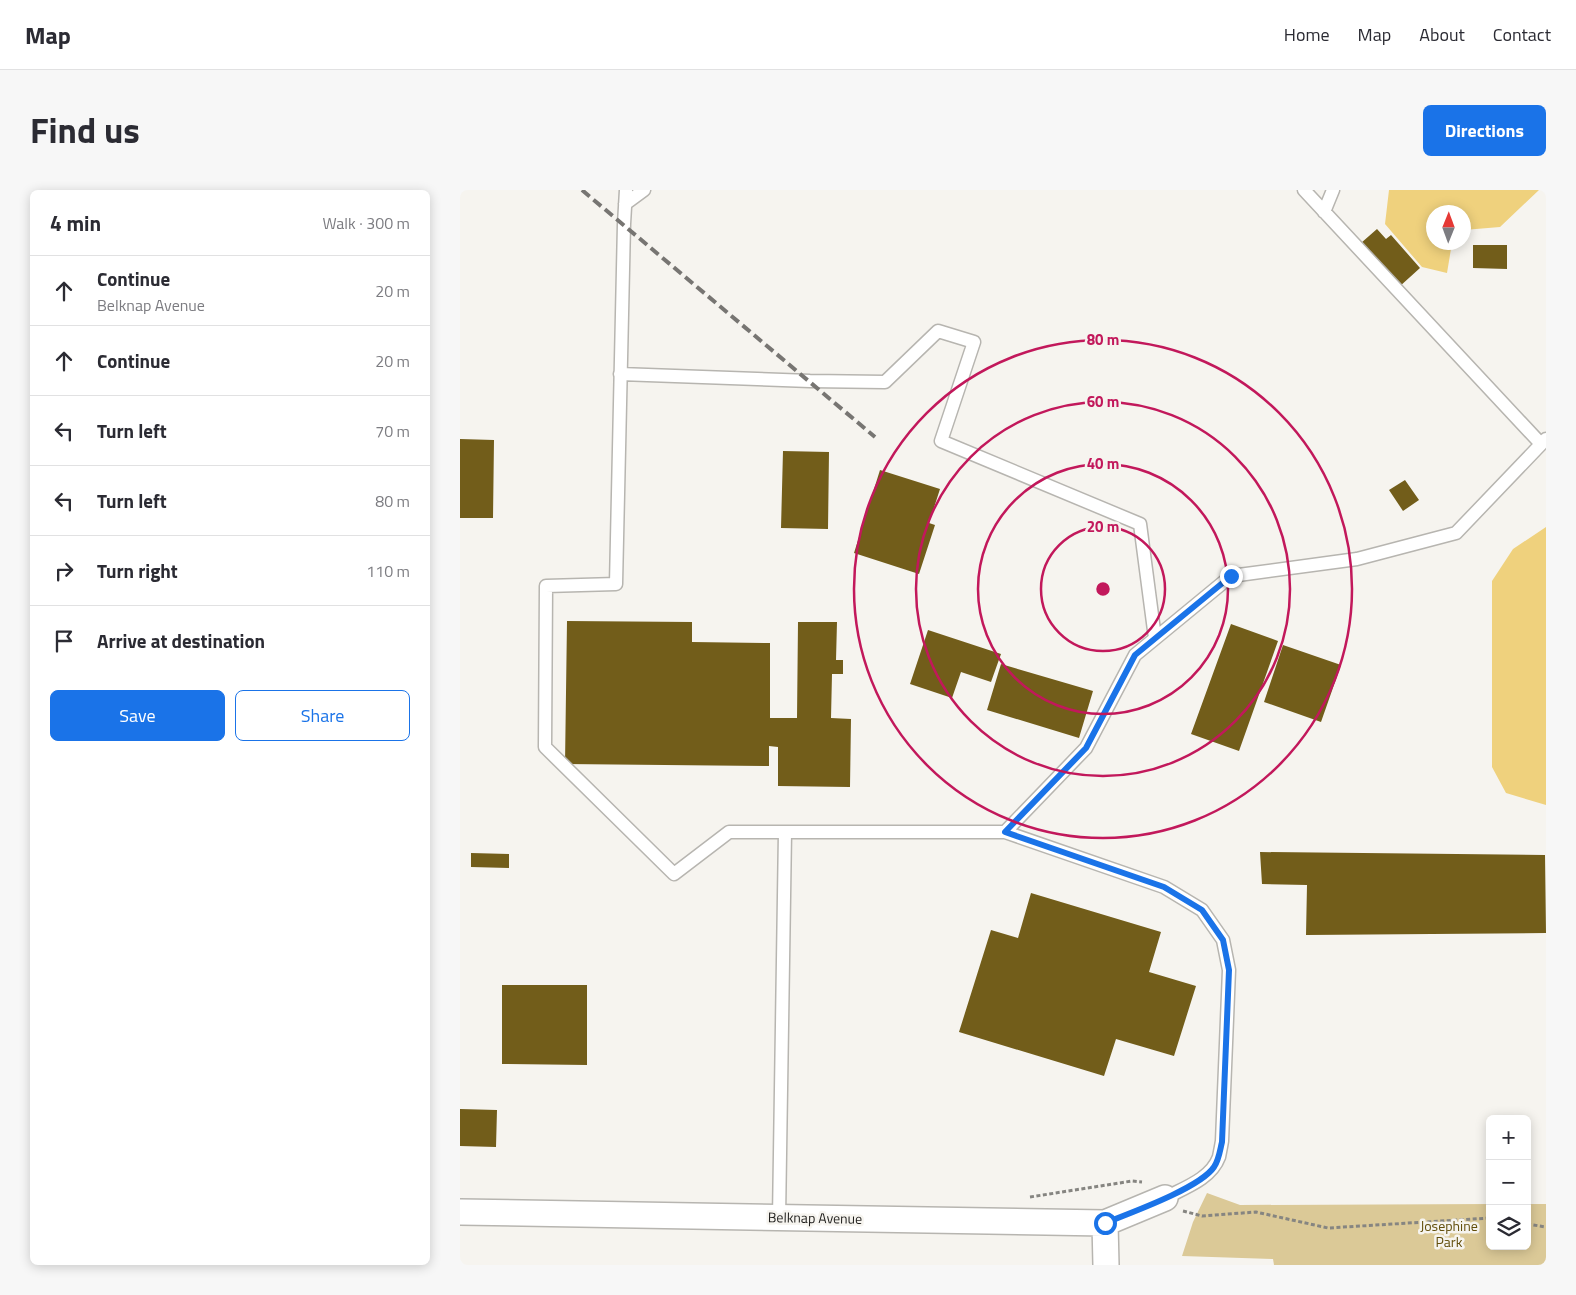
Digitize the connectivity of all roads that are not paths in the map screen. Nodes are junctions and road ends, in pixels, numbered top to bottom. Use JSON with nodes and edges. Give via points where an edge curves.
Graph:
{"nodes":[{"id":1,"x":626,"y":190,"type":"edge"},
{"id":2,"x":644,"y":190,"type":"edge"},
{"id":3,"x":1304,"y":190,"type":"edge"},
{"id":4,"x":1333,"y":190,"type":"edge"},
{"id":5,"x":625,"y":204,"type":"junction"},
{"id":6,"x":1324,"y":212,"type":"junction"},
{"id":7,"x":620,"y":374,"type":"junction"},
{"id":8,"x":1543,"y":442,"type":"edge"},
{"id":9,"x":1155,"y":638,"type":"junction"},
{"id":10,"x":785,"y":832,"type":"junction"},
{"id":11,"x":1005,"y":832,"type":"junction"},
{"id":12,"x":1165,"y":1198,"type":"joint"},
{"id":13,"x":460,"y":1212,"type":"edge"},
{"id":14,"x":779,"y":1218,"type":"junction"},
{"id":15,"x":1105,"y":1223,"type":"junction"},
{"id":16,"x":1106,"y":1265,"type":"edge"}],
"edges":[{"from":1,"to":5,"type":"lane"},
{"from":2,"to":5,"type":"lane"},
{"from":3,"to":6,"type":"lane"},
{"from":4,"to":6,"type":"lane"},
{"from":5,"to":7,"type":"lane"},
{"from":6,"to":8,"type":"lane"},
{"from":7,"to":9,"type":"lane","via":[[885,382],[938,331],[974,342],[941,441],[1140,524]]},
{"from":7,"to":10,"type":"lane","via":[[616,584],[546,586],[545,747],[674,874],[729,832]]},
{"from":8,"to":9,"type":"lane","via":[[1456,533],[1357,559],[1231,576]]},
{"from":9,"to":11,"type":"lane","via":[[1135,655],[1086,748]]},
{"from":10,"to":11,"type":"lane"},
{"from":10,"to":14,"type":"lane"},
{"from":11,"to":12,"type":"lane","via":[[1164,887],[1202,910],[1223,940],[1229,970],[1219,1157],[1204,1177]]},
{"from":12,"to":15,"type":"street","name":"Belknap Avenue"},
{"from":13,"to":14,"type":"street","name":"Belknap Avenue"},
{"from":14,"to":15,"type":"street","name":"Belknap Avenue"},
{"from":15,"to":16,"type":"street"}]}
